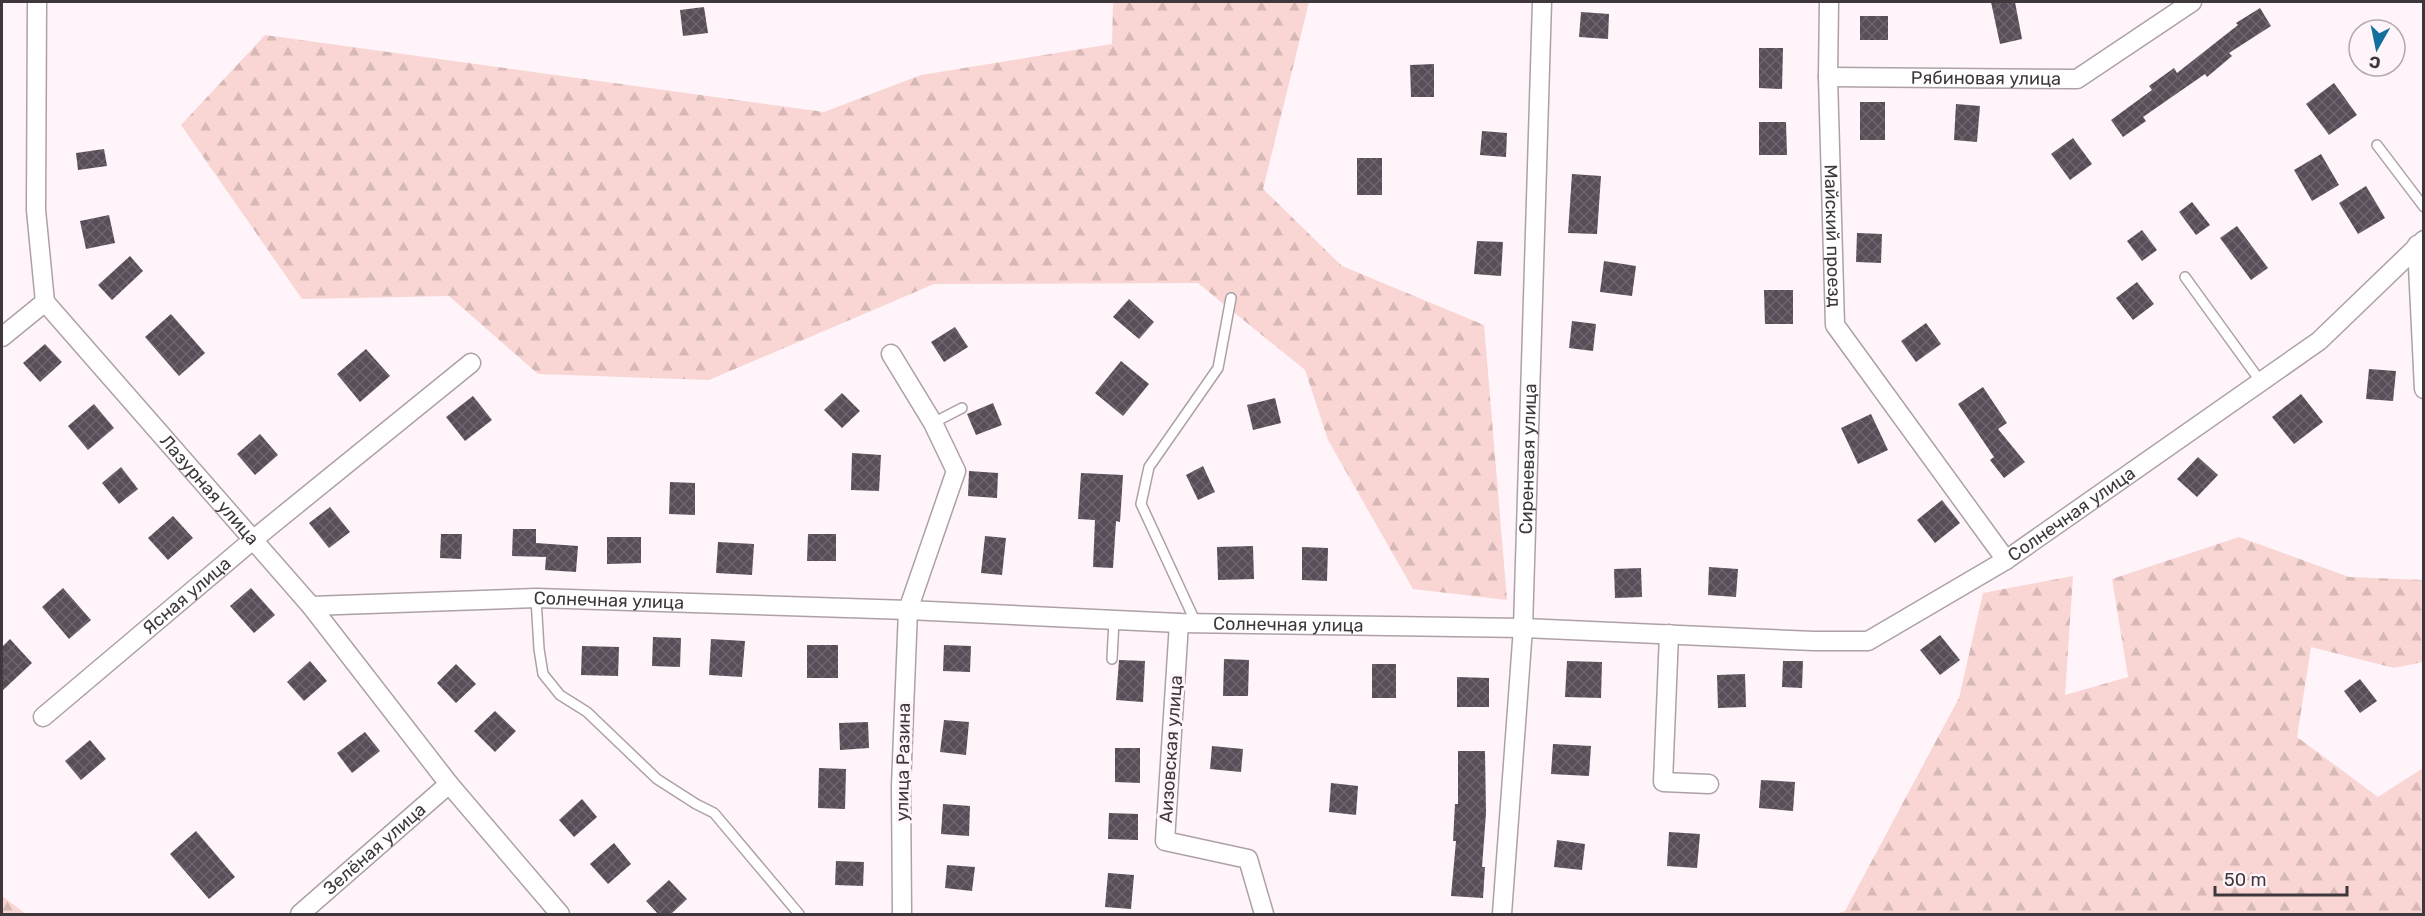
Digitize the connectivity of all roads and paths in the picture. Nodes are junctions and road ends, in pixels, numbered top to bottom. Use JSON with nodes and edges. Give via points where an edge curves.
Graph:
{"nodes":[{"id":1,"x":37,"y":2,"type":"edge"},
{"id":2,"x":1542,"y":2,"type":"edge"},
{"id":3,"x":1829,"y":2,"type":"edge"},
{"id":4,"x":2192,"y":2,"type":"edge"},
{"id":5,"x":1828,"y":77,"type":"junction"},
{"id":6,"x":2377,"y":145,"type":"dead end"},
{"id":7,"x":2424,"y":207,"type":"edge"},
{"id":8,"x":2420,"y":243,"type":"edge"},
{"id":9,"x":2186,"y":277,"type":"dead end"},
{"id":10,"x":1232,"y":298,"type":"dead end"},
{"id":11,"x":45,"y":302,"type":"junction"},
{"id":12,"x":2,"y":337,"type":"edge"},
{"id":13,"x":891,"y":354,"type":"dead end"},
{"id":14,"x":471,"y":363,"type":"dead end"},
{"id":15,"x":2260,"y":382,"type":"junction"},
{"id":16,"x":2424,"y":389,"type":"edge"},
{"id":17,"x":962,"y":408,"type":"dead end"},
{"id":18,"x":933,"y":423,"type":"junction"},
{"id":19,"x":254,"y":539,"type":"junction"},
{"id":20,"x":2006,"y":560,"type":"junction"},
{"id":21,"x":536,"y":598,"type":"junction"},
{"id":22,"x":311,"y":606,"type":"junction"},
{"id":23,"x":908,"y":610,"type":"junction"},
{"id":24,"x":1114,"y":620,"type":"junction"},
{"id":25,"x":1188,"y":623,"type":"junction"},
{"id":26,"x":1523,"y":628,"type":"junction"},
{"id":27,"x":1669,"y":634,"type":"junction"},
{"id":28,"x":1112,"y":659,"type":"dead end"},
{"id":29,"x":43,"y":717,"type":"dead end"},
{"id":30,"x":449,"y":784,"type":"junction"},
{"id":31,"x":1709,"y":784,"type":"dead end"},
{"id":32,"x":300,"y":915,"type":"edge"},
{"id":33,"x":560,"y":915,"type":"edge"},
{"id":34,"x":799,"y":915,"type":"edge"},
{"id":35,"x":902,"y":915,"type":"edge"},
{"id":36,"x":1264,"y":915,"type":"edge"},
{"id":37,"x":1502,"y":915,"type":"edge"}],
"edges":[{"from":1,"to":11,"type":"street","via":[[36,210]]},
{"from":2,"to":26,"type":"street","name":"Сиреневая улица"},
{"from":3,"to":5,"type":"street","name":"Майский проезд"},
{"from":4,"to":5,"type":"street","name":"Рябиновая улица","via":[[2078,79]]},
{"from":5,"to":20,"type":"street","name":"Майский проезд","via":[[1835,325]]},
{"from":6,"to":7,"type":"lane"},
{"from":8,"to":15,"type":"street","name":"Солнечная улица","via":[[2319,341]]},
{"from":8,"to":16,"type":"street","name":"Солнечная улица"},
{"from":9,"to":15,"type":"lane"},
{"from":10,"to":25,"type":"lane","via":[[1218,368],[1149,467],[1141,504]]},
{"from":11,"to":12,"type":"street"},
{"from":11,"to":19,"type":"street","name":"Лазурная улица"},
{"from":13,"to":18,"type":"street"},
{"from":14,"to":19,"type":"street","name":"Ясная улица"},
{"from":15,"to":20,"type":"street","name":"Солнечная улица"},
{"from":17,"to":18,"type":"lane"},
{"from":18,"to":23,"type":"street","via":[[956,471]]},
{"from":19,"to":22,"type":"street","name":"Лазурная улица"},
{"from":19,"to":29,"type":"street","name":"Ясная улица"},
{"from":20,"to":27,"type":"street","name":"Солнечная улица","via":[[1868,641]]},
{"from":21,"to":22,"type":"street","name":"Солнечная улица"},
{"from":21,"to":23,"type":"street","name":"Солнечная улица"},
{"from":21,"to":34,"type":"lane","via":[[543,674],[560,695],[587,712],[657,779],[714,813]]},
{"from":22,"to":30,"type":"street","name":"Лазурная улица"},
{"from":23,"to":24,"type":"street","name":"Солнечная улица"},
{"from":23,"to":35,"type":"street","name":"улица Разина"},
{"from":24,"to":25,"type":"street","name":"Солнечная улица"},
{"from":24,"to":28,"type":"lane"},
{"from":25,"to":26,"type":"street","name":"Солнечная улица"},
{"from":25,"to":36,"type":"street","name":"Аизовская улица","via":[[1165,841],[1248,859]]},
{"from":26,"to":27,"type":"street","name":"Солнечная улица"},
{"from":26,"to":37,"type":"street","name":"Сиреневая улица"},
{"from":27,"to":31,"type":"street","via":[[1664,782]]},
{"from":30,"to":32,"type":"street","name":"Зелёная улица"},
{"from":30,"to":33,"type":"street","name":"Лазурная улица"}]}
